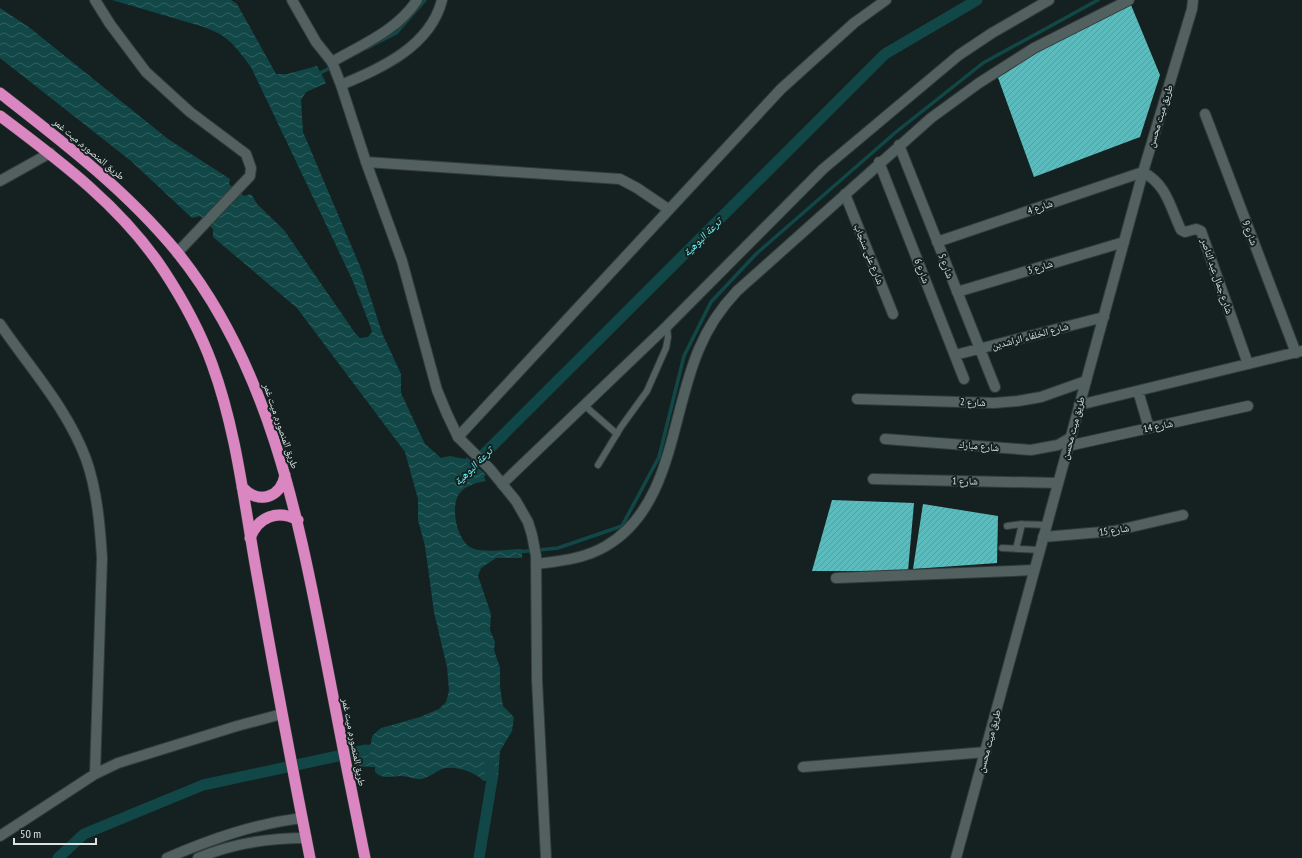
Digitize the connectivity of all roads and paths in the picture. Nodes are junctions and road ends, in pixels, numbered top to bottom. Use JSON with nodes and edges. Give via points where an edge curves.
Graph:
{"nodes":[{"id":1,"x":95,"y":0,"type":"edge"},
{"id":2,"x":292,"y":0,"type":"edge"},
{"id":3,"x":417,"y":0,"type":"edge"},
{"id":4,"x":442,"y":0,"type":"edge"},
{"id":5,"x":886,"y":0,"type":"edge"},
{"id":6,"x":1049,"y":0,"type":"edge"},
{"id":7,"x":1129,"y":0,"type":"edge"},
{"id":8,"x":1193,"y":0,"type":"edge"},
{"id":9,"x":332,"y":64,"type":"junction"},
{"id":10,"x":340,"y":82,"type":"junction"},
{"id":11,"x":0,"y":93,"type":"edge"},
{"id":12,"x":1205,"y":114,"type":"dead end"},
{"id":13,"x":0,"y":116,"type":"edge"},
{"id":14,"x":899,"y":145,"type":"junction"},
{"id":15,"x":50,"y":153,"type":"junction"},
{"id":16,"x":366,"y":162,"type":"junction"},
{"id":17,"x":880,"y":162,"type":"junction"},
{"id":18,"x":1143,"y":172,"type":"junction"},
{"id":19,"x":0,"y":181,"type":"edge"},
{"id":20,"x":845,"y":194,"type":"junction"},
{"id":21,"x":668,"y":209,"type":"junction"},
{"id":22,"x":937,"y":242,"type":"junction"},
{"id":23,"x":1124,"y":242,"type":"junction"},
{"id":24,"x":177,"y":253,"type":"junction"},
{"id":25,"x":956,"y":292,"type":"junction"},
{"id":26,"x":893,"y":314,"type":"dead end"},
{"id":27,"x":1104,"y":317,"type":"junction"},
{"id":28,"x":0,"y":324,"type":"edge"},
{"id":29,"x":667,"y":326,"type":"junction"},
{"id":30,"x":979,"y":349,"type":"junction"},
{"id":31,"x":1299,"y":352,"type":"edge"},
{"id":32,"x":955,"y":355,"type":"junction"},
{"id":33,"x":1248,"y":364,"type":"junction"},
{"id":34,"x":964,"y":379,"type":"dead end"},
{"id":35,"x":1086,"y":381,"type":"junction"},
{"id":36,"x":995,"y":387,"type":"dead end"},
{"id":37,"x":1138,"y":391,"type":"junction"},
{"id":38,"x":857,"y":399,"type":"dead end"},
{"id":39,"x":584,"y":405,"type":"junction"},
{"id":40,"x":1080,"y":405,"type":"junction"},
{"id":41,"x":1248,"y":406,"type":"dead end"},
{"id":42,"x":1149,"y":428,"type":"junction"},
{"id":43,"x":617,"y":434,"type":"junction"},
{"id":44,"x":458,"y":437,"type":"junction"},
{"id":45,"x":885,"y":439,"type":"dead end"},
{"id":46,"x":1069,"y":442,"type":"junction"},
{"id":47,"x":598,"y":465,"type":"dead end"},
{"id":48,"x":285,"y":474,"type":"junction"},
{"id":49,"x":873,"y":479,"type":"dead end"},
{"id":50,"x":1058,"y":483,"type":"junction"},
{"id":51,"x":502,"y":484,"type":"junction"},
{"id":52,"x":242,"y":487,"type":"junction"},
{"id":53,"x":1183,"y":515,"type":"dead end"},
{"id":54,"x":298,"y":520,"type":"junction"},
{"id":55,"x":1022,"y":524,"type":"junction"},
{"id":56,"x":1046,"y":525,"type":"junction"},
{"id":57,"x":1007,"y":526,"type":"dead end"},
{"id":58,"x":1043,"y":537,"type":"junction"},
{"id":59,"x":250,"y":538,"type":"junction"},
{"id":60,"x":1002,"y":548,"type":"dead end"},
{"id":61,"x":1016,"y":549,"type":"junction"},
{"id":62,"x":1039,"y":550,"type":"junction"},
{"id":63,"x":536,"y":560,"type":"junction"},
{"id":64,"x":1034,"y":570,"type":"junction"},
{"id":65,"x":836,"y":578,"type":"dead end"},
{"id":66,"x":282,"y":714,"type":"junction"},
{"id":67,"x":986,"y":752,"type":"junction"},
{"id":68,"x":803,"y":767,"type":"dead end"},
{"id":69,"x":95,"y":774,"type":"junction"},
{"id":70,"x":302,"y":818,"type":"junction"},
{"id":71,"x":0,"y":836,"type":"edge"},
{"id":72,"x":306,"y":838,"type":"junction"},
{"id":73,"x":167,"y":858,"type":"edge"},
{"id":74,"x":198,"y":858,"type":"edge"},
{"id":75,"x":310,"y":858,"type":"edge"},
{"id":76,"x":365,"y":858,"type":"edge"},
{"id":77,"x":546,"y":858,"type":"edge"},
{"id":78,"x":956,"y":858,"type":"edge"}],
"edges":[{"from":1,"to":24,"type":"street","via":[[146,72],[190,112],[246,154],[251,168],[250,176]]},
{"from":2,"to":9,"type":"street"},
{"from":3,"to":9,"type":"street","via":[[411,9],[387,29]]},
{"from":4,"to":10,"type":"street","via":[[431,26],[404,52],[379,69]]},
{"from":5,"to":21,"type":"street","via":[[854,23],[781,89]]},
{"from":6,"to":29,"type":"street","via":[[959,55],[823,169]]},
{"from":7,"to":14,"type":"street","via":[[1034,48],[979,83]]},
{"from":8,"to":18,"type":"street","name":"طريق ميت محسن"},
{"from":9,"to":10,"type":"street"},
{"from":10,"to":16,"type":"street"},
{"from":11,"to":24,"type":"highway","name":"طريق المنصوره, ميت غمر","via":[[112,182],[146,216]]},
{"from":12,"to":31,"type":"street","name":"شارع 9"},
{"from":13,"to":15,"type":"highway"},
{"from":14,"to":17,"type":"street"},
{"from":14,"to":22,"type":"street","name":"شارع 5"},
{"from":15,"to":19,"type":"street"},
{"from":15,"to":52,"type":"highway","via":[[111,207],[163,268],[182,300],[199,332],[212,365],[232,434]]},
{"from":16,"to":21,"type":"street","via":[[620,179]]},
{"from":16,"to":44,"type":"street","via":[[402,261],[437,390]]},
{"from":17,"to":20,"type":"street"},
{"from":17,"to":32,"type":"street","name":"شارع 6"},
{"from":18,"to":22,"type":"street","name":"شارع 4"},
{"from":18,"to":23,"type":"street","name":"طريق ميت محسن"},
{"from":18,"to":33,"type":"street","name":"شارع جمال عبد الناصر","via":[[1156,180],[1166,193],[1181,230],[1201,231]]},
{"from":20,"to":26,"type":"street","name":"شارع على سنجاب"},
{"from":20,"to":63,"type":"street","via":[[737,291],[722,308],[694,361],[656,487],[635,523],[619,538],[587,555],[572,559]]},
{"from":21,"to":44,"type":"street"},
{"from":22,"to":25,"type":"street","name":"شارع 5"},
{"from":23,"to":25,"type":"street","name":"شارع 3"},
{"from":23,"to":27,"type":"street","name":"طريق ميت محسن"},
{"from":24,"to":48,"type":"highway","name":"طريق المنصوره, ميت غمر","via":[[214,306],[245,364]]},
{"from":25,"to":30,"type":"street","name":"شارع 5"},
{"from":27,"to":30,"type":"street","name":"شارع الخلفاء الراشدين"},
{"from":27,"to":35,"type":"street","name":"طريق ميت محسن"},
{"from":28,"to":69,"type":"street","via":[[60,406],[86,458],[92,478],[100,525],[102,558]]},
{"from":29,"to":39,"type":"street"},
{"from":29,"to":43,"type":"lane","via":[[666,348],[644,398]]},
{"from":30,"to":32,"type":"street","name":"شارع الخلفاء الراشدين"},
{"from":30,"to":36,"type":"street","name":"شارع 5"},
{"from":31,"to":33,"type":"street"},
{"from":32,"to":34,"type":"street","name":"شارع 6"},
{"from":33,"to":37,"type":"street"},
{"from":35,"to":38,"type":"street","name":"شارع 2","via":[[1041,397],[994,403]]},
{"from":35,"to":40,"type":"street","name":"طريق ميت محسن"},
{"from":37,"to":40,"type":"street"},
{"from":37,"to":42,"type":"street"},
{"from":39,"to":43,"type":"lane"},
{"from":39,"to":51,"type":"street"},
{"from":40,"to":46,"type":"street","name":"طريق ميت محسن"},
{"from":41,"to":42,"type":"street","name":"شارع 14"},
{"from":42,"to":46,"type":"street","name":"شارع 14"},
{"from":43,"to":47,"type":"lane"},
{"from":44,"to":51,"type":"street"},
{"from":45,"to":46,"type":"street","name":"شارع مبارك","via":[[1031,450]]},
{"from":46,"to":50,"type":"street","name":"طريق ميت محسن"},
{"from":48,"to":52,"type":"highway","via":[[280,488],[268,497],[254,496]]},
{"from":48,"to":54,"type":"highway","name":"طريق المنصوره, ميت غمر"},
{"from":49,"to":50,"type":"street","name":"شارع 1"},
{"from":50,"to":56,"type":"street","name":"طريق ميت محسن"},
{"from":51,"to":63,"type":"street","via":[[523,512],[535,544]]},
{"from":52,"to":59,"type":"highway"},
{"from":53,"to":58,"type":"street","name":"شارع 15","via":[[1114,531]]},
{"from":54,"to":59,"type":"highway","via":[[282,514],[269,516],[258,523]]},
{"from":54,"to":76,"type":"highway","name":"طريق المنصوره, ميت غمر"},
{"from":55,"to":56,"type":"lane"},
{"from":55,"to":57,"type":"lane"},
{"from":55,"to":61,"type":"lane"},
{"from":56,"to":58,"type":"street","name":"طريق ميت محسن"},
{"from":58,"to":62,"type":"street","name":"طريق ميت محسن"},
{"from":59,"to":66,"type":"highway"},
{"from":60,"to":61,"type":"lane"},
{"from":61,"to":62,"type":"lane"},
{"from":62,"to":64,"type":"street","name":"طريق ميت محسن"},
{"from":63,"to":77,"type":"street","via":[[536,680]]},
{"from":64,"to":65,"type":"street"},
{"from":64,"to":67,"type":"street","name":"طريق ميت محسن"},
{"from":66,"to":69,"type":"street","via":[[156,750]]},
{"from":66,"to":70,"type":"highway"},
{"from":67,"to":68,"type":"street"},
{"from":67,"to":78,"type":"street","name":"طريق ميت محسن"},
{"from":69,"to":71,"type":"street"},
{"from":70,"to":72,"type":"highway"},
{"from":70,"to":73,"type":"street","via":[[276,821],[232,832]]},
{"from":72,"to":74,"type":"street","via":[[258,840]]},
{"from":72,"to":75,"type":"highway"}]}
